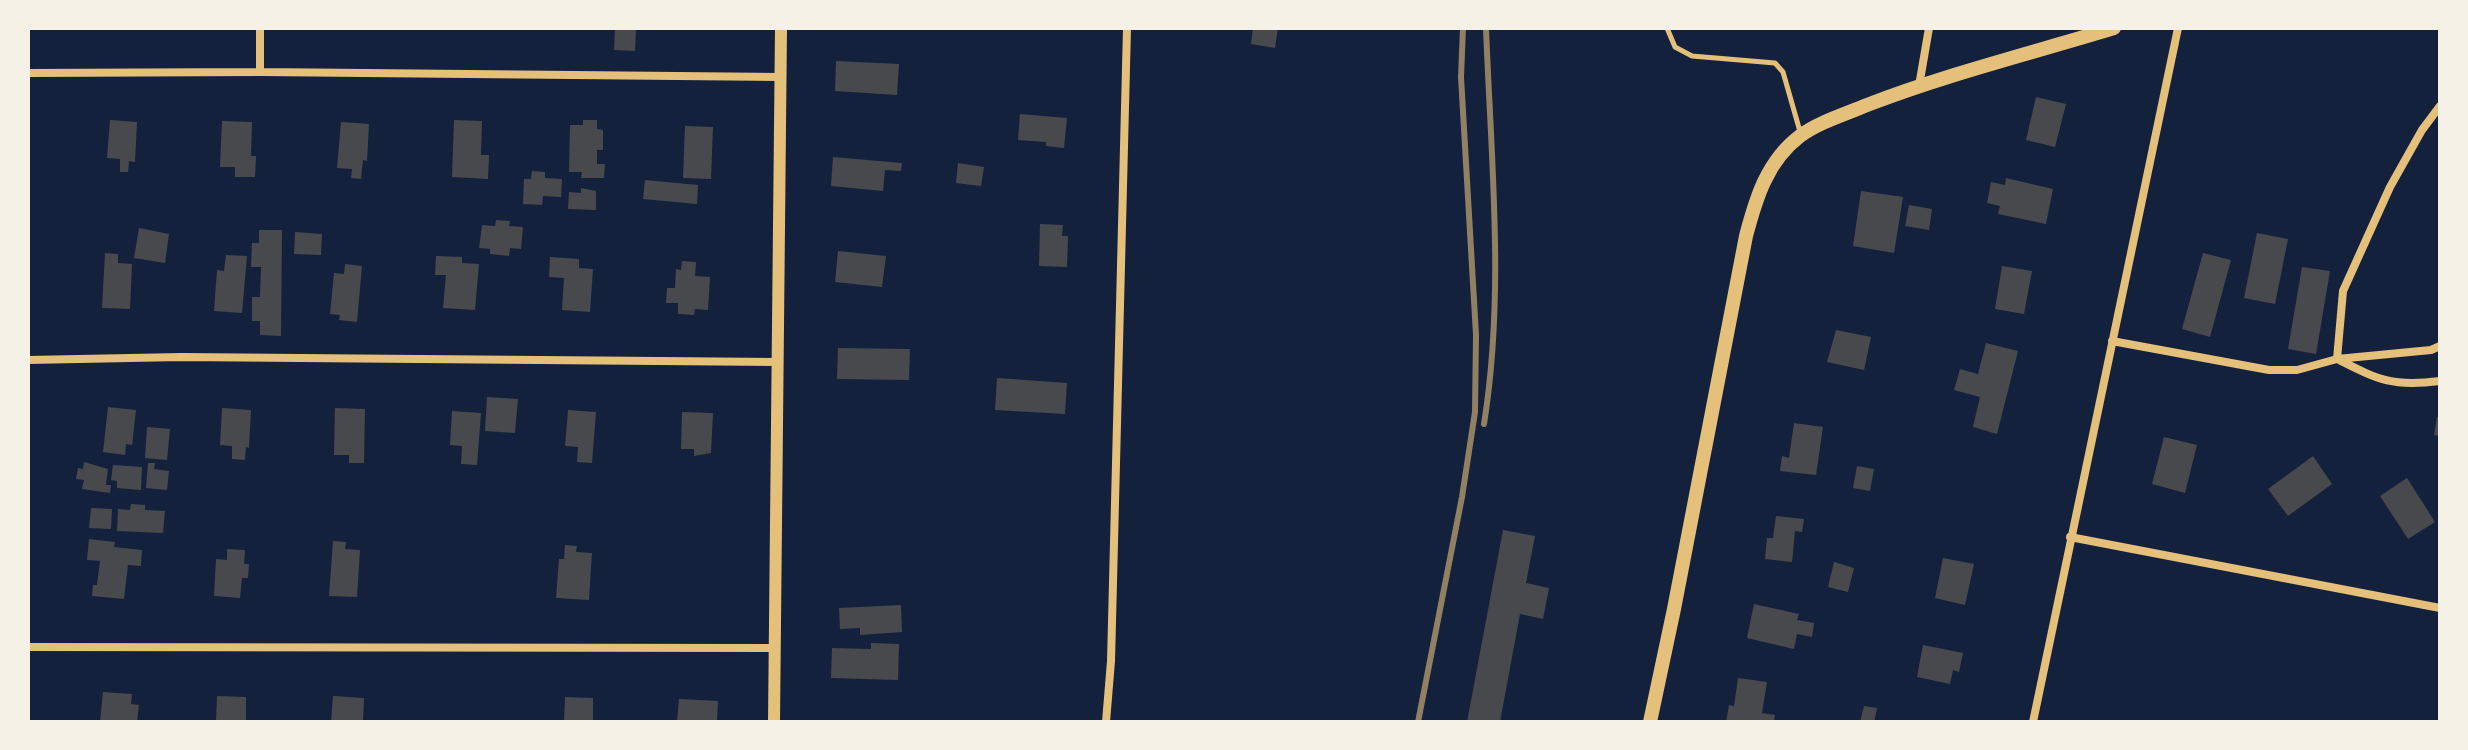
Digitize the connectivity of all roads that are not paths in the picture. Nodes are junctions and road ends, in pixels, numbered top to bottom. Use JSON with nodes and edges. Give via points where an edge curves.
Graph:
{"nodes":[{"id":1,"x":260,"y":28,"type":"edge"},
{"id":2,"x":781,"y":28,"type":"edge"},
{"id":3,"x":1127,"y":28,"type":"edge"},
{"id":4,"x":1667,"y":28,"type":"edge"},
{"id":5,"x":1929,"y":28,"type":"edge"},
{"id":6,"x":2114,"y":28,"type":"edge"},
{"id":7,"x":2178,"y":28,"type":"edge"},
{"id":8,"x":260,"y":72,"type":"junction"},
{"id":9,"x":28,"y":73,"type":"edge"},
{"id":10,"x":781,"y":77,"type":"junction"},
{"id":11,"x":1919,"y":87,"type":"junction"},
{"id":12,"x":2440,"y":106,"type":"edge"},
{"id":13,"x":1801,"y":136,"type":"junction"},
{"id":14,"x":2112,"y":341,"type":"junction"},
{"id":15,"x":2440,"y":346,"type":"edge"},
{"id":16,"x":2337,"y":359,"type":"junction"},
{"id":17,"x":28,"y":360,"type":"edge"},
{"id":18,"x":777,"y":362,"type":"junction"},
{"id":19,"x":2440,"y":381,"type":"edge"},
{"id":20,"x":2070,"y":537,"type":"junction"},
{"id":21,"x":2440,"y":608,"type":"edge"},
{"id":22,"x":28,"y":647,"type":"edge"},
{"id":23,"x":774,"y":648,"type":"junction"},
{"id":24,"x":774,"y":722,"type":"edge"},
{"id":25,"x":1106,"y":722,"type":"edge"},
{"id":26,"x":1650,"y":722,"type":"edge"},
{"id":27,"x":2033,"y":722,"type":"edge"}],
"edges":[{"from":1,"to":8,"type":"street"},
{"from":2,"to":10,"type":"street"},
{"from":3,"to":25,"type":"street"},
{"from":4,"to":13,"type":"lane","via":[[1675,47],[1692,56],[1775,63],[1783,72]]},
{"from":5,"to":11,"type":"street"},
{"from":6,"to":11,"type":"main road"},
{"from":7,"to":14,"type":"street"},
{"from":8,"to":9,"type":"street"},
{"from":8,"to":10,"type":"street"},
{"from":10,"to":18,"type":"street"},
{"from":11,"to":13,"type":"main road"},
{"from":12,"to":16,"type":"street","via":[[2390,187],[2343,291]]},
{"from":13,"to":26,"type":"main road","via":[[1776,161],[1757,193]]},
{"from":14,"to":16,"type":"street","via":[[2269,370],[2297,370]]},
{"from":14,"to":20,"type":"street"},
{"from":15,"to":16,"type":"street"},
{"from":16,"to":19,"type":"street","via":[[2382,381]]},
{"from":17,"to":18,"type":"street"},
{"from":18,"to":23,"type":"street"},
{"from":20,"to":21,"type":"street"},
{"from":20,"to":27,"type":"street"},
{"from":22,"to":23,"type":"street"},
{"from":23,"to":24,"type":"street"}]}
